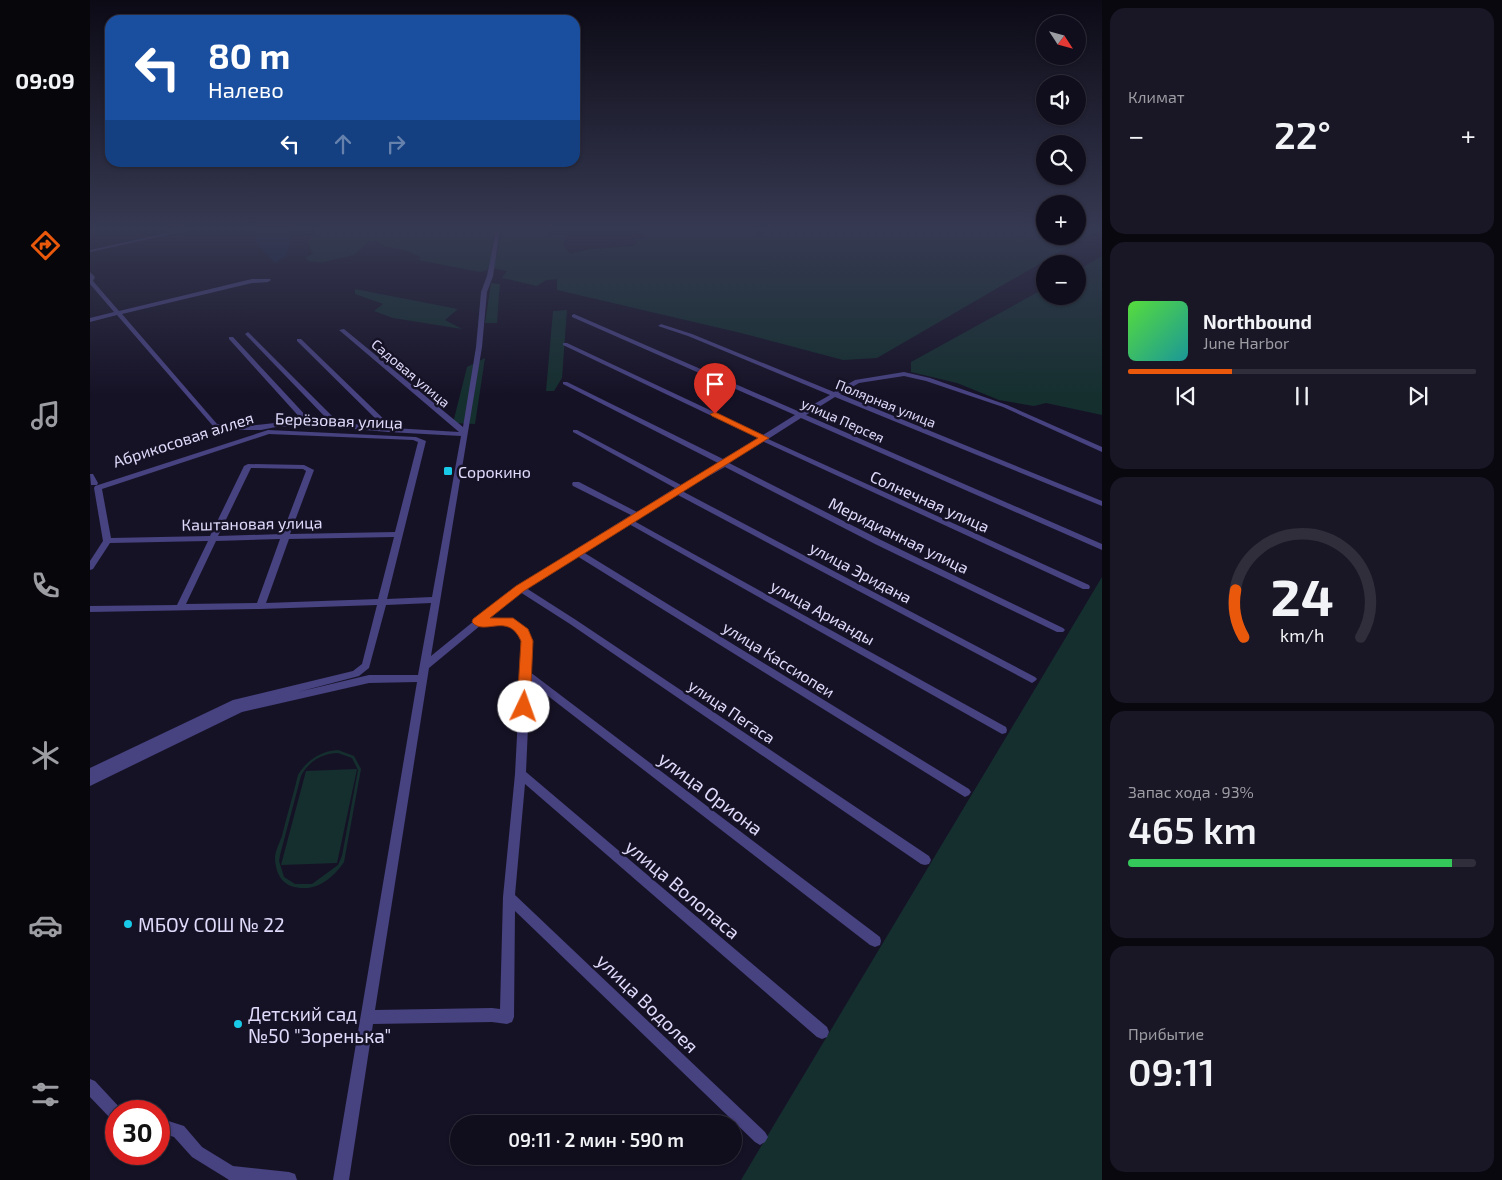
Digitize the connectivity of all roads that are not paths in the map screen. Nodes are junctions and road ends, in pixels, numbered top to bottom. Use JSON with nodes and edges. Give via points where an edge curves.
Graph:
{"nodes":[{"id":1,"x":93,"y":285,"type":"edge"},
{"id":2,"x":235,"y":285,"type":"edge"},
{"id":3,"x":487,"y":285,"type":"edge"},
{"id":4,"x":117,"y":313,"type":"junction"},
{"id":5,"x":574,"y":316,"type":"dead end"},
{"id":6,"x":90,"y":320,"type":"edge"},
{"id":7,"x":661,"y":326,"type":"dead end"},
{"id":8,"x":342,"y":330,"type":"dead end"},
{"id":9,"x":248,"y":334,"type":"dead end"},
{"id":10,"x":230,"y":338,"type":"dead end"},
{"id":11,"x":299,"y":340,"type":"dead end"},
{"id":12,"x":565,"y":344,"type":"dead end"},
{"id":13,"x":565,"y":383,"type":"dead end"},
{"id":14,"x":835,"y":396,"type":"junction"},
{"id":15,"x":802,"y":416,"type":"junction"},
{"id":16,"x":306,"y":424,"type":"junction"},
{"id":17,"x":337,"y":425,"type":"junction"},
{"id":18,"x":264,"y":427,"type":"junction"},
{"id":19,"x":391,"y":430,"type":"junction"},
{"id":20,"x":575,"y":431,"type":"dead end"},
{"id":21,"x":465,"y":434,"type":"junction"},
{"id":22,"x":764,"y":439,"type":"junction"},
{"id":23,"x":1102,"y":450,"type":"edge"},
{"id":24,"x":724,"y":463,"type":"junction"},
{"id":25,"x":248,"y":466,"type":"joint"},
{"id":26,"x":90,"y":476,"type":"edge"},
{"id":27,"x":576,"y":484,"type":"dead end"},
{"id":28,"x":94,"y":485,"type":"edge"},
{"id":29,"x":678,"y":489,"type":"junction"},
{"id":30,"x":1102,"y":504,"type":"edge"},
{"id":31,"x":633,"y":518,"type":"junction"},
{"id":32,"x":398,"y":534,"type":"junction"},
{"id":33,"x":285,"y":538,"type":"junction"},
{"id":34,"x":213,"y":539,"type":"junction"},
{"id":35,"x":107,"y":541,"type":"junction"},
{"id":36,"x":1102,"y":547,"type":"edge"},
{"id":37,"x":577,"y":552,"type":"junction"},
{"id":38,"x":90,"y":567,"type":"edge"},
{"id":39,"x":1086,"y":586,"type":"dead end"},
{"id":40,"x":520,"y":588,"type":"junction"},
{"id":41,"x":436,"y":600,"type":"junction"},
{"id":42,"x":383,"y":602,"type":"junction"},
{"id":43,"x":260,"y":606,"type":"junction"},
{"id":44,"x":180,"y":607,"type":"junction"},
{"id":45,"x":90,"y":609,"type":"edge"},
{"id":46,"x":478,"y":622,"type":"junction"},
{"id":47,"x":1060,"y":630,"type":"dead end"},
{"id":48,"x":424,"y":672,"type":"junction"},
{"id":49,"x":525,"y":673,"type":"junction"},
{"id":50,"x":1032,"y":679,"type":"dead end"},
{"id":51,"x":1002,"y":730,"type":"dead end"},
{"id":52,"x":90,"y":773,"type":"edge"},
{"id":53,"x":520,"y":774,"type":"junction"},
{"id":54,"x":90,"y":782,"type":"edge"},
{"id":55,"x":965,"y":792,"type":"dead end"},
{"id":56,"x":925,"y":860,"type":"dead end"},
{"id":57,"x":509,"y":897,"type":"junction"},
{"id":58,"x":875,"y":941,"type":"dead end"},
{"id":59,"x":367,"y":1017,"type":"junction"},
{"id":60,"x":822,"y":1032,"type":"dead end"},
{"id":61,"x":90,"y":1086,"type":"edge"},
{"id":62,"x":105,"y":1102,"type":"edge"},
{"id":63,"x":170,"y":1128,"type":"edge"},
{"id":64,"x":760,"y":1137,"type":"dead end"},
{"id":65,"x":289,"y":1180,"type":"edge"},
{"id":66,"x":341,"y":1180,"type":"edge"}],
"edges":[{"from":1,"to":4,"type":"street"},
{"from":2,"to":4,"type":"street"},
{"from":3,"to":21,"type":"street"},
{"from":4,"to":6,"type":"street"},
{"from":4,"to":18,"type":"street","via":[[216,425],[227,428]]},
{"from":5,"to":15,"type":"street","name":"улица Персея"},
{"from":7,"to":14,"type":"street","name":"Полярная улица"},
{"from":8,"to":21,"type":"street","name":"Садовая улица"},
{"from":9,"to":17,"type":"street"},
{"from":10,"to":16,"type":"street","via":[[306,419]]},
{"from":11,"to":19,"type":"street"},
{"from":12,"to":22,"type":"street","name":"Солнечная улица"},
{"from":13,"to":24,"type":"street","name":"Меридианная улица"},
{"from":14,"to":15,"type":"street"},
{"from":14,"to":23,"type":"street","via":[[858,381],[904,374],[1005,406]]},
{"from":14,"to":30,"type":"street","name":"Полярная улица"},
{"from":15,"to":22,"type":"street"},
{"from":15,"to":36,"type":"street","name":"улица Персея"},
{"from":16,"to":17,"type":"street","name":"Абрикосовая аллея"},
{"from":16,"to":18,"type":"street","name":"Абрикосовая аллея"},
{"from":17,"to":19,"type":"street","name":"Абрикосовая аллея"},
{"from":18,"to":28,"type":"street","name":"Абрикосовая аллея"},
{"from":19,"to":21,"type":"street","name":"Абрикосовая аллея"},
{"from":20,"to":29,"type":"street","name":"улица Эридана"},
{"from":21,"to":41,"type":"street"},
{"from":22,"to":24,"type":"street"},
{"from":22,"to":39,"type":"street","name":"Солнечная улица"},
{"from":24,"to":29,"type":"street"},
{"from":24,"to":47,"type":"street","name":"Меридианная улица"},
{"from":25,"to":33,"type":"street","via":[[304,466],[310,470]]},
{"from":25,"to":34,"type":"street"},
{"from":26,"to":28,"type":"street"},
{"from":27,"to":31,"type":"street","name":"улица Арианды"},
{"from":28,"to":32,"type":"street","name":"Берёзовая улица","via":[[268,432],[414,438],[422,441],[422,446]]},
{"from":28,"to":35,"type":"street"},
{"from":29,"to":31,"type":"street"},
{"from":29,"to":50,"type":"street","name":"улица Эридана"},
{"from":31,"to":37,"type":"street"},
{"from":31,"to":51,"type":"street","name":"улица Арианды"},
{"from":32,"to":33,"type":"street","name":"Каштановая улица"},
{"from":32,"to":42,"type":"street","name":"Берёзовая улица"},
{"from":33,"to":34,"type":"street","name":"Каштановая улица"},
{"from":33,"to":43,"type":"street"},
{"from":34,"to":35,"type":"street","name":"Каштановая улица"},
{"from":34,"to":44,"type":"street"},
{"from":35,"to":38,"type":"street"},
{"from":37,"to":40,"type":"street"},
{"from":37,"to":55,"type":"street","name":"улица Кассиопеи"},
{"from":40,"to":46,"type":"street"},
{"from":40,"to":56,"type":"street","name":"улица Пегаса"},
{"from":41,"to":42,"type":"street"},
{"from":41,"to":48,"type":"street"},
{"from":42,"to":43,"type":"street"},
{"from":42,"to":52,"type":"street","name":"Берёзовая улица","via":[[366,666],[356,674],[237,702]]},
{"from":43,"to":44,"type":"street"},
{"from":44,"to":45,"type":"street"},
{"from":46,"to":48,"type":"street"},
{"from":46,"to":49,"type":"street","via":[[509,621],[522,629],[527,641]]},
{"from":48,"to":54,"type":"street","via":[[369,679],[239,709]]},
{"from":48,"to":59,"type":"street"},
{"from":49,"to":53,"type":"street"},
{"from":49,"to":58,"type":"street","name":"улица Ориона"},
{"from":53,"to":57,"type":"street"},
{"from":53,"to":60,"type":"street","name":"улица Волопаса"},
{"from":57,"to":59,"type":"street","via":[[507,1017]]},
{"from":57,"to":64,"type":"street","name":"улица Водолея"},
{"from":59,"to":66,"type":"street"},
{"from":61,"to":62,"type":"street"},
{"from":63,"to":65,"type":"street","via":[[179,1131],[197,1152],[231,1173]]}]}
